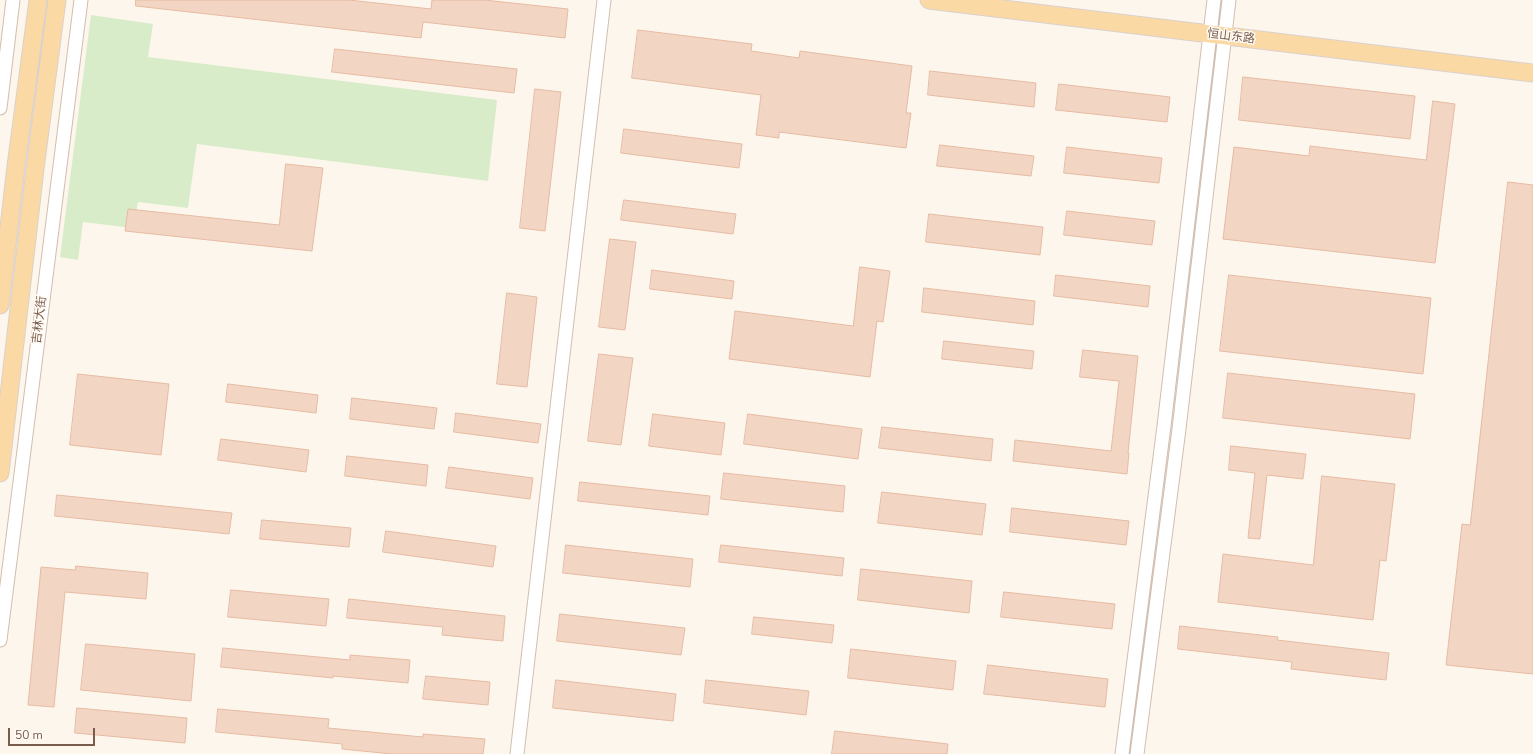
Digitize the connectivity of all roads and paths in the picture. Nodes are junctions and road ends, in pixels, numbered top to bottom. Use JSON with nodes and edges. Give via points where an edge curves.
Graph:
{"nodes":[{"id":1,"x":13,"y":0,"type":"edge"},
{"id":2,"x":38,"y":0,"type":"edge"},
{"id":3,"x":57,"y":0,"type":"edge"},
{"id":4,"x":80,"y":0,"type":"edge"},
{"id":5,"x":604,"y":0,"type":"edge"},
{"id":6,"x":929,"y":0,"type":"edge"},
{"id":7,"x":999,"y":0,"type":"edge"},
{"id":8,"x":1214,"y":0,"type":"edge"},
{"id":9,"x":1229,"y":0,"type":"edge"},
{"id":10,"x":1218,"y":31,"type":"junction"},
{"id":11,"x":1533,"y":63,"type":"edge"},
{"id":12,"x":1533,"y":73,"type":"edge"},
{"id":13,"x":0,"y":108,"type":"edge"},
{"id":14,"x":0,"y":305,"type":"edge"},
{"id":15,"x":0,"y":473,"type":"edge"},
{"id":16,"x":0,"y":640,"type":"edge"},
{"id":17,"x":517,"y":754,"type":"edge"},
{"id":18,"x":1122,"y":754,"type":"edge"},
{"id":19,"x":1137,"y":754,"type":"edge"}],
"edges":[{"from":1,"to":13,"type":"street"},
{"from":2,"to":14,"type":"main road"},
{"from":3,"to":15,"type":"main road","name":"吉林大街"},
{"from":4,"to":16,"type":"street","name":"吉林大街"},
{"from":5,"to":17,"type":"street"},
{"from":6,"to":10,"type":"main road","name":"恒山东路"},
{"from":7,"to":10,"type":"main road","name":"恒山东路"},
{"from":8,"to":10,"type":"street"},
{"from":9,"to":10,"type":"street"},
{"from":10,"to":11,"type":"main road","name":"恒山东路"},
{"from":10,"to":12,"type":"main road","name":"恒山东路"},
{"from":10,"to":18,"type":"street"},
{"from":10,"to":19,"type":"street","via":[[1179,429]]}]}
